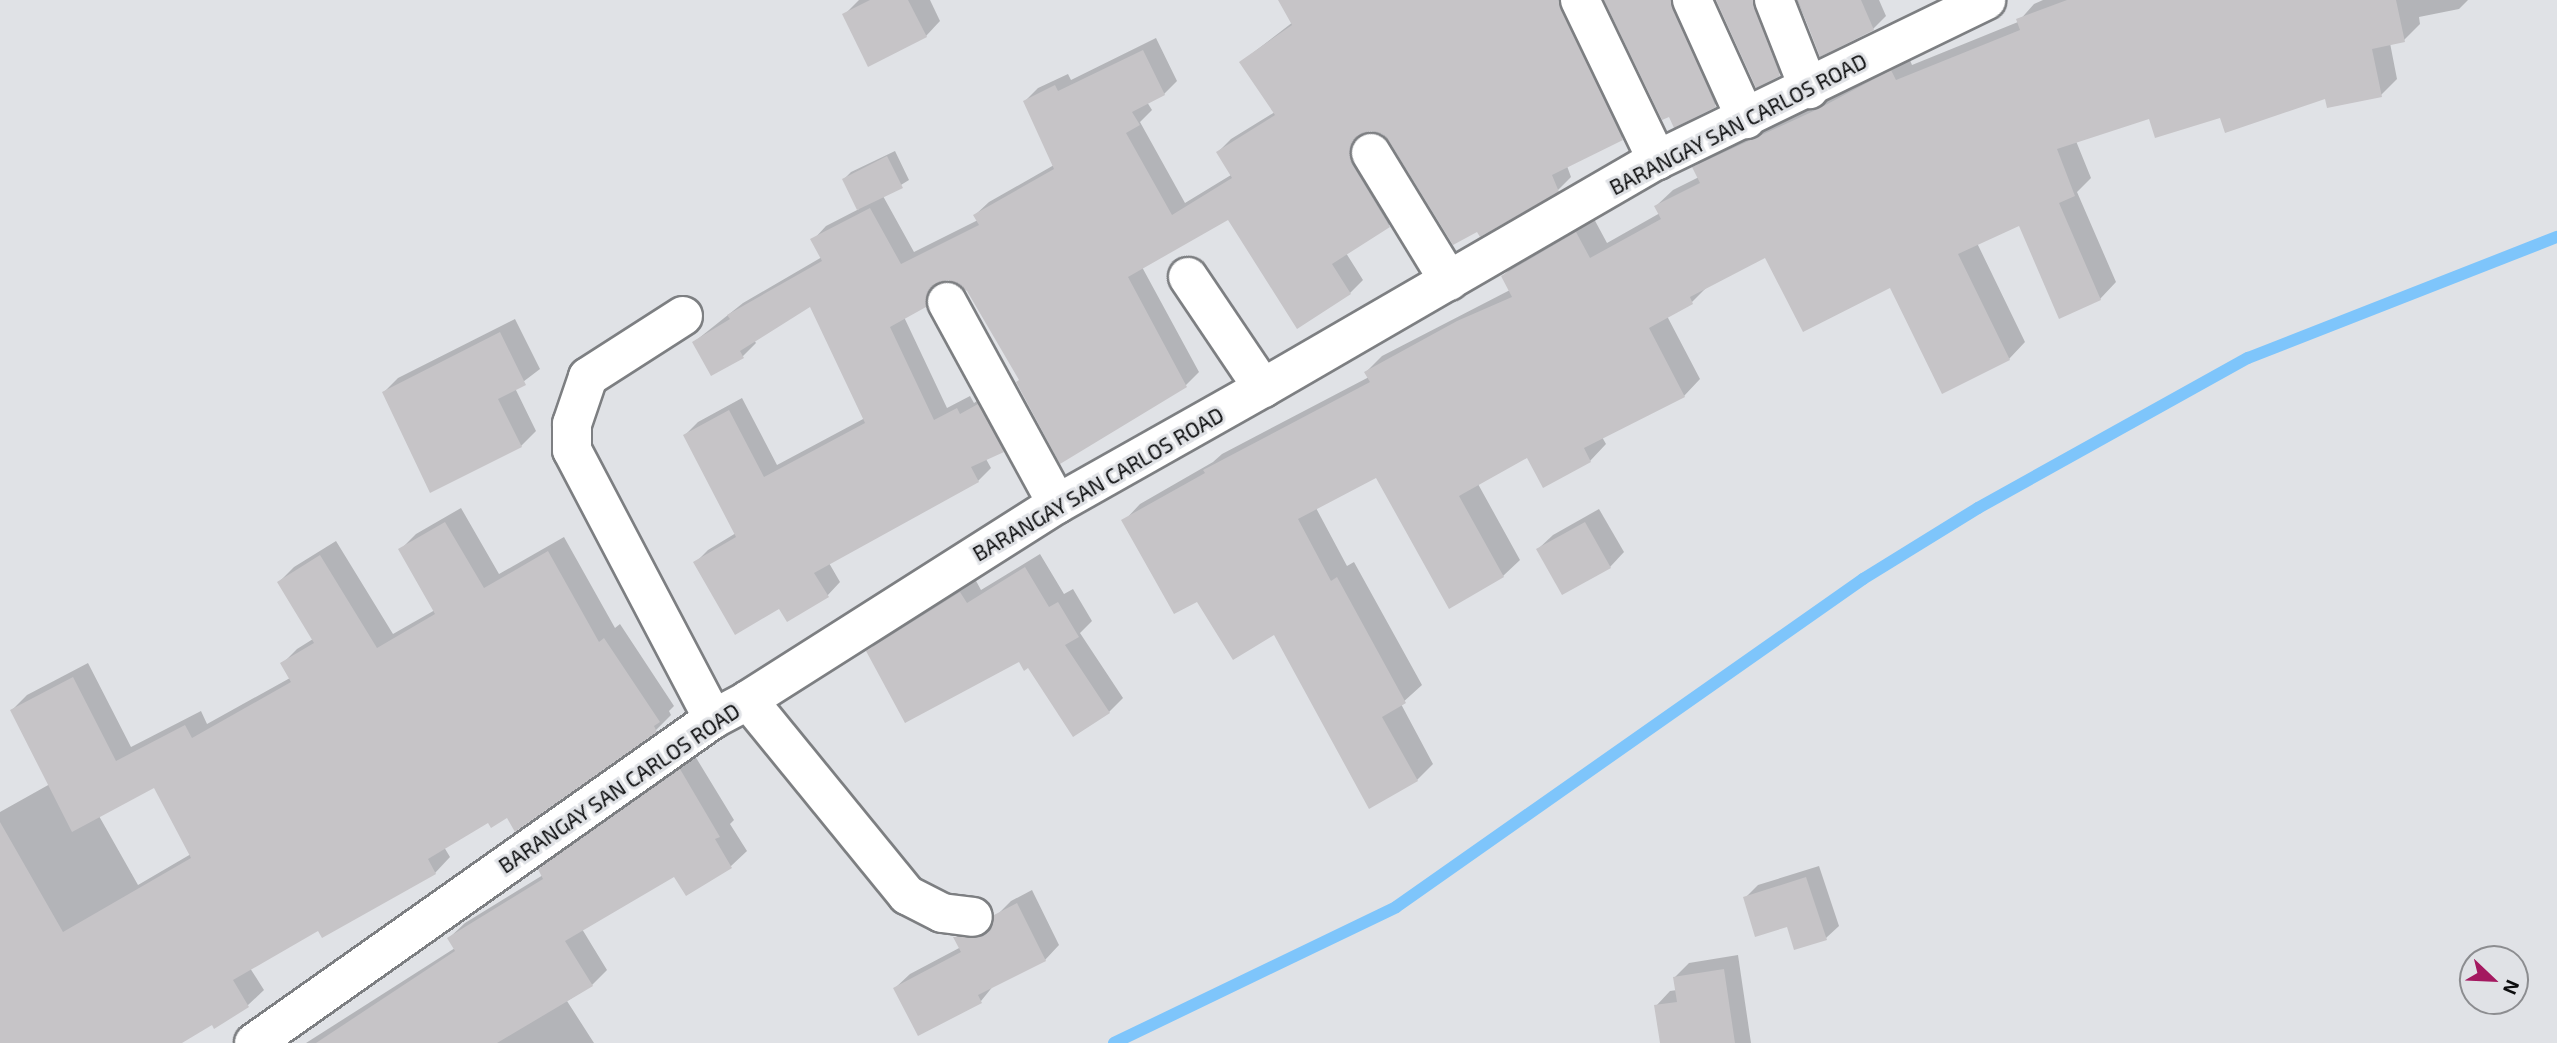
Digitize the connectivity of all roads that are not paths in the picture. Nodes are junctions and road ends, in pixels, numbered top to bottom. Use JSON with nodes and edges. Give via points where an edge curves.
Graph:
{"nodes":[{"id":1,"x":1580,"y":0,"type":"edge"},
{"id":2,"x":1692,"y":0,"type":"edge"},
{"id":3,"x":1774,"y":0,"type":"edge"},
{"id":4,"x":1986,"y":0,"type":"edge"},
{"id":5,"x":1810,"y":89,"type":"junction"},
{"id":6,"x":1746,"y":119,"type":"junction"},
{"id":7,"x":1371,"y":153,"type":"dead end"},
{"id":8,"x":1657,"y":160,"type":"junction"},
{"id":9,"x":1188,"y":277,"type":"dead end"},
{"id":10,"x":1449,"y":281,"type":"junction"},
{"id":11,"x":947,"y":302,"type":"dead end"},
{"id":12,"x":682,"y":316,"type":"dead end"},
{"id":13,"x":1263,"y":388,"type":"junction"},
{"id":14,"x":1057,"y":503,"type":"junction"},
{"id":15,"x":748,"y":700,"type":"junction"},
{"id":16,"x":713,"y":719,"type":"junction"},
{"id":17,"x":972,"y":917,"type":"dead end"},
{"id":18,"x":254,"y":1043,"type":"edge"}],
"edges":[{"from":1,"to":8,"type":"street"},
{"from":2,"to":6,"type":"street"},
{"from":3,"to":5,"type":"street"},
{"from":4,"to":5,"type":"street","name":"BARANGAY SAN CARLOS ROAD"},
{"from":5,"to":6,"type":"street","name":"BARANGAY SAN CARLOS ROAD"},
{"from":6,"to":8,"type":"street","name":"BARANGAY SAN CARLOS ROAD"},
{"from":7,"to":10,"type":"street"},
{"from":8,"to":10,"type":"street","name":"BARANGAY SAN CARLOS ROAD"},
{"from":9,"to":13,"type":"street"},
{"from":10,"to":13,"type":"street","name":"BARANGAY SAN CARLOS ROAD"},
{"from":11,"to":14,"type":"street"},
{"from":12,"to":16,"type":"street","via":[[588,377],[572,424],[572,450]]},
{"from":13,"to":14,"type":"street","name":"BARANGAY SAN CARLOS ROAD"},
{"from":14,"to":15,"type":"street","name":"BARANGAY SAN CARLOS ROAD"},
{"from":15,"to":16,"type":"street","name":"BARANGAY SAN CARLOS ROAD"},
{"from":15,"to":17,"type":"street","via":[[907,895],[942,913]]},
{"from":16,"to":18,"type":"street","name":"BARANGAY SAN CARLOS ROAD"}]}
